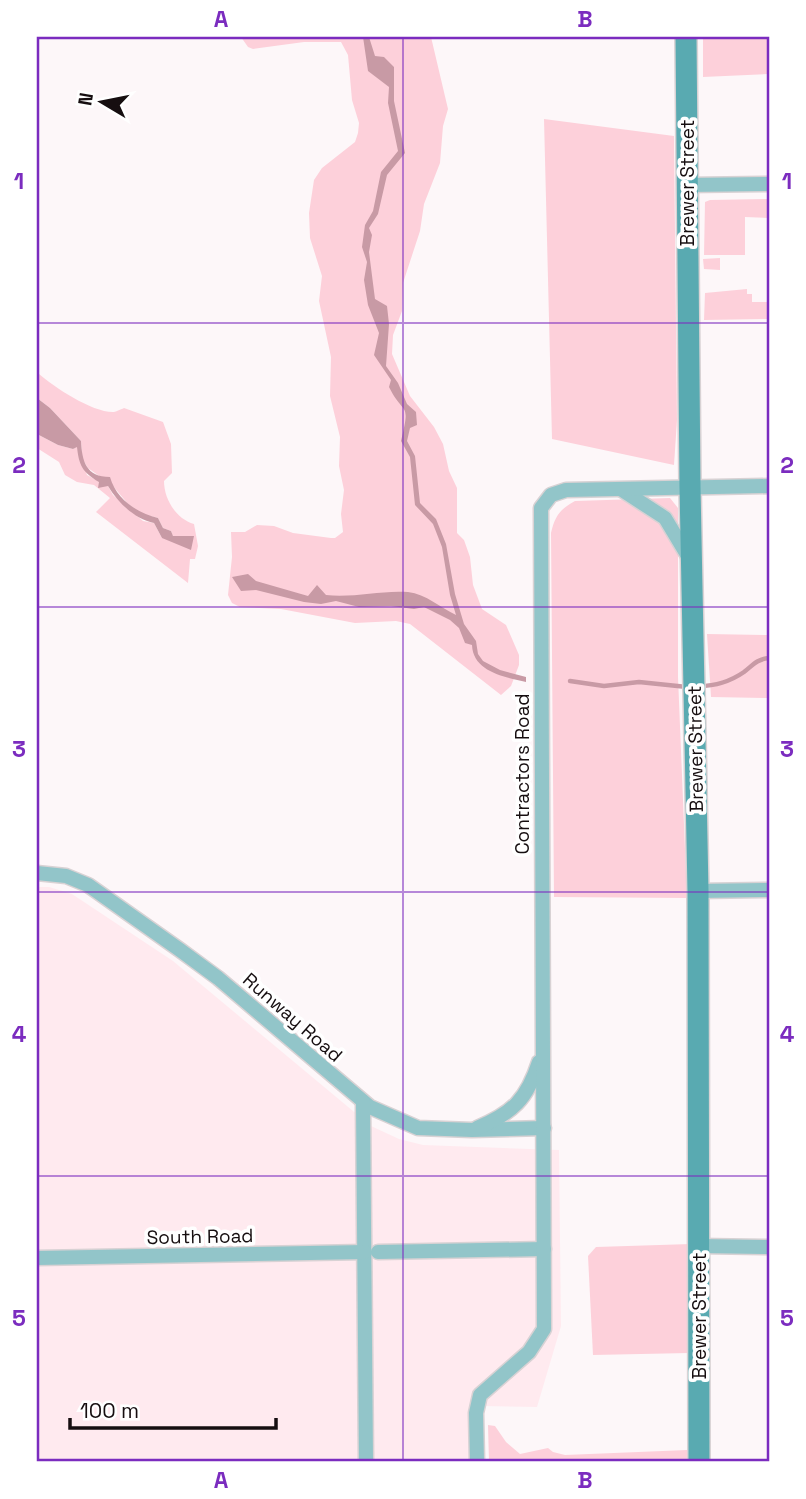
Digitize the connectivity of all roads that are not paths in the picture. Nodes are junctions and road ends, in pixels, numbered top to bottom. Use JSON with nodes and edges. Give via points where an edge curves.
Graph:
{"nodes":[{"id":1,"x":686,"y":37,"type":"edge"},
{"id":2,"x":769,"y":184,"type":"edge"},
{"id":3,"x":687,"y":185,"type":"junction"},
{"id":4,"x":769,"y":486,"type":"edge"},
{"id":5,"x":690,"y":487,"type":"junction"},
{"id":6,"x":621,"y":489,"type":"junction"},
{"id":7,"x":692,"y":563,"type":"junction"},
{"id":8,"x":37,"y":873,"type":"edge"},
{"id":9,"x":769,"y":890,"type":"edge"},
{"id":10,"x":698,"y":891,"type":"junction"},
{"id":11,"x":543,"y":1051,"type":"junction"},
{"id":12,"x":363,"y":1102,"type":"junction"},
{"id":13,"x":544,"y":1128,"type":"junction"},
{"id":14,"x":472,"y":1130,"type":"junction"},
{"id":15,"x":699,"y":1246,"type":"junction"},
{"id":16,"x":769,"y":1247,"type":"edge"},
{"id":17,"x":544,"y":1249,"type":"junction"},
{"id":18,"x":371,"y":1252,"type":"junction"},
{"id":19,"x":37,"y":1258,"type":"edge"},
{"id":20,"x":366,"y":1462,"type":"edge"},
{"id":21,"x":477,"y":1462,"type":"edge"},
{"id":22,"x":699,"y":1462,"type":"edge"}],
"edges":[{"from":1,"to":3,"type":"main road","name":"Brewer Street"},
{"from":2,"to":3,"type":"street"},
{"from":3,"to":5,"type":"main road","name":"Brewer Street"},
{"from":4,"to":5,"type":"street","name":"Contractors Road"},
{"from":5,"to":6,"type":"street","name":"Contractors Road"},
{"from":5,"to":7,"type":"main road","name":"Brewer Street"},
{"from":6,"to":7,"type":"street","via":[[665,518]]},
{"from":6,"to":11,"type":"street","name":"Contractors Road","via":[[558,491],[545,501],[540,516]]},
{"from":7,"to":10,"type":"main road","name":"Brewer Street"},
{"from":8,"to":12,"type":"street","name":"Runway Road","via":[[66,876],[98,892],[218,978]]},
{"from":9,"to":10,"type":"street"},
{"from":10,"to":15,"type":"main road","name":"Brewer Street"},
{"from":11,"to":13,"type":"street","name":"Contractors Road"},
{"from":11,"to":14,"type":"street","via":[[519,1104]]},
{"from":12,"to":14,"type":"street","name":"Runway Road","via":[[418,1128]]},
{"from":12,"to":18,"type":"street"},
{"from":13,"to":14,"type":"street","name":"Runway Road"},
{"from":13,"to":17,"type":"street","name":"Contractors Road"},
{"from":15,"to":16,"type":"street"},
{"from":15,"to":22,"type":"main road","name":"Brewer Street"},
{"from":17,"to":18,"type":"street","name":"South Road"},
{"from":17,"to":21,"type":"street","name":"Contractors Road","via":[[544,1329],[529,1352],[480,1395]]},
{"from":18,"to":19,"type":"street","name":"South Road"},
{"from":18,"to":20,"type":"street"}]}
